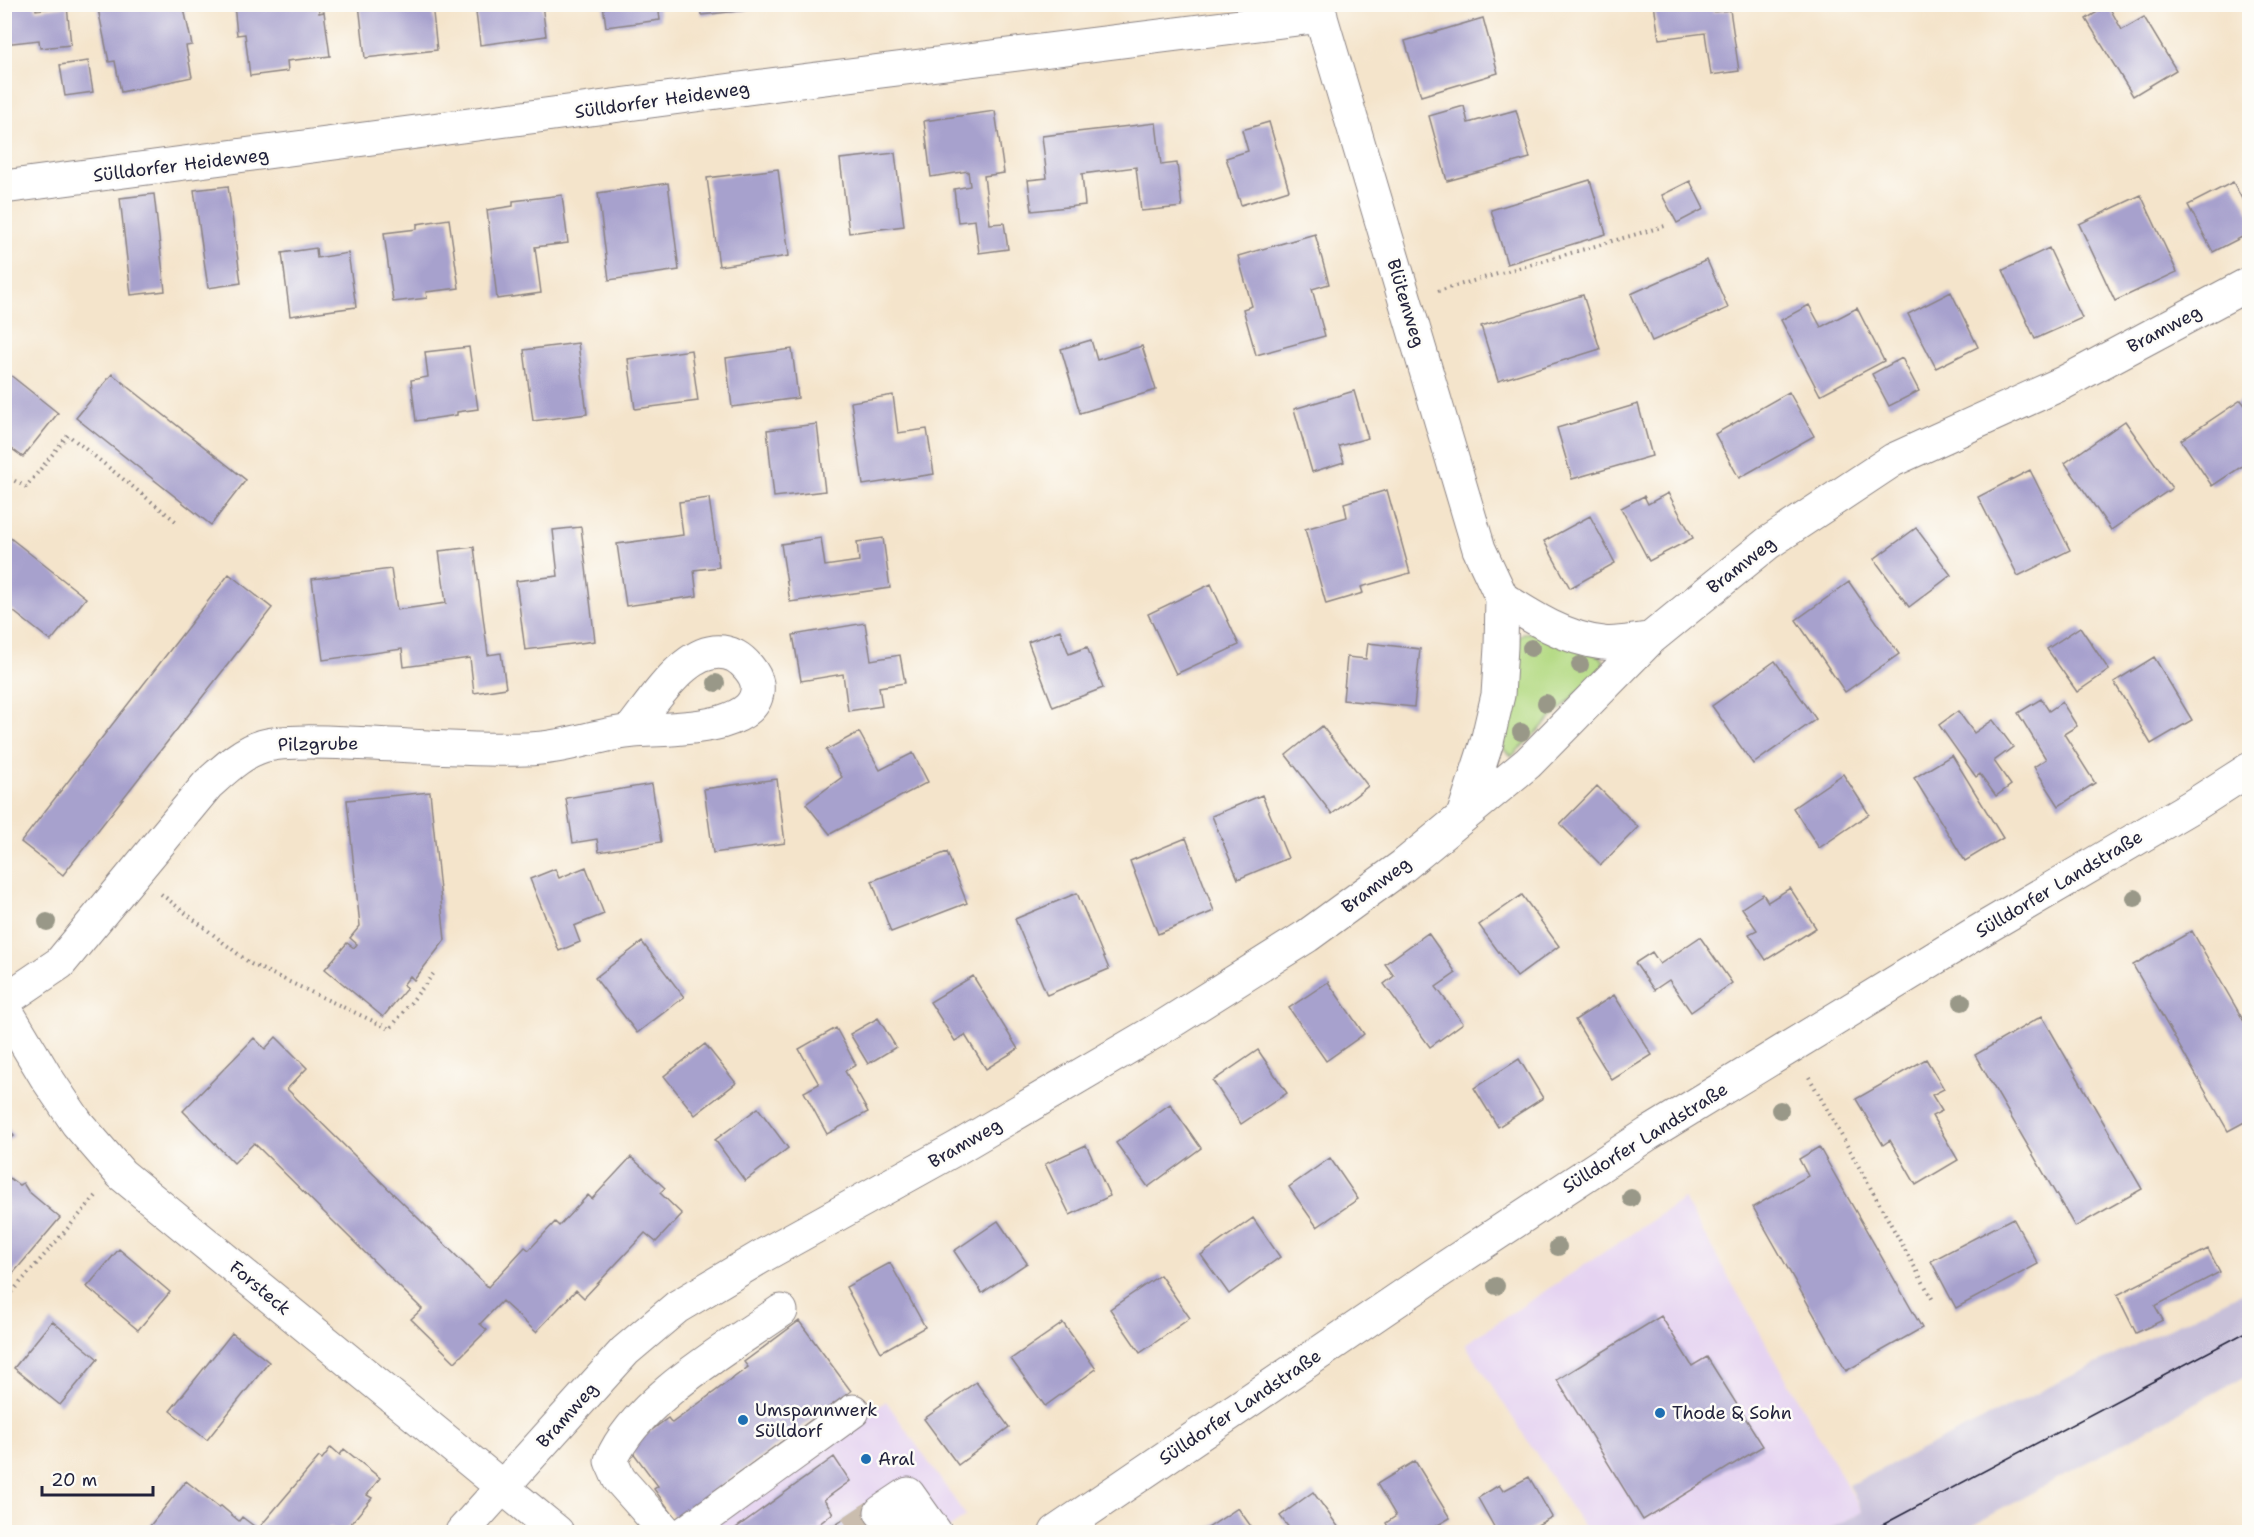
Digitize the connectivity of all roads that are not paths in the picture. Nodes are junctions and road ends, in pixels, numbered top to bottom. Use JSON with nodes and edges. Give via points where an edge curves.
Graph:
{"nodes":[{"id":1,"x":1319,"y":10,"type":"edge"},
{"id":2,"x":4,"y":187,"type":"edge"},
{"id":3,"x":2250,"y":283,"type":"edge"},
{"id":4,"x":1502,"y":598,"type":"junction"},
{"id":5,"x":1650,"y":639,"type":"junction"},
{"id":6,"x":630,"y":731,"type":"dead end"},
{"id":7,"x":2250,"y":769,"type":"edge"},
{"id":8,"x":1464,"y":813,"type":"junction"},
{"id":9,"x":4,"y":1001,"type":"edge"},
{"id":10,"x":4,"y":1007,"type":"edge"},
{"id":11,"x":781,"y":1311,"type":"dead end"},
{"id":12,"x":853,"y":1411,"type":"dead end"},
{"id":13,"x":502,"y":1487,"type":"junction"},
{"id":14,"x":888,"y":1522,"type":"tunnel mouth"},
{"id":15,"x":929,"y":1523,"type":"edge"},
{"id":16,"x":462,"y":1533,"type":"edge"},
{"id":17,"x":557,"y":1533,"type":"edge"},
{"id":18,"x":666,"y":1533,"type":"edge"},
{"id":19,"x":686,"y":1533,"type":"edge"},
{"id":20,"x":1056,"y":1533,"type":"edge"}],
"edges":[{"from":1,"to":2,"type":"street","name":"Sülldorfer Heideweg"},
{"from":1,"to":4,"type":"street","name":"Blütenweg","via":[[1479,549]]},
{"from":3,"to":5,"type":"street","name":"Bramweg","via":[[2063,383],[1893,460],[1768,543]]},
{"from":4,"to":5,"type":"street","via":[[1536,620],[1604,644]]},
{"from":4,"to":8,"type":"street","name":"Blütenweg","via":[[1498,694]]},
{"from":5,"to":8,"type":"street","name":"Bramweg","via":[[1528,763]]},
{"from":6,"to":9,"type":"street","name":"Pilzgrube","via":[[528,749],[324,742],[263,745],[236,760],[208,784],[60,963]]},
{"from":7,"to":20,"type":"street","name":"Sülldorfer Landstraße","via":[[1648,1134]]},
{"from":8,"to":13,"type":"street","name":"Bramweg","via":[[1403,866],[1307,936],[1166,1025],[677,1307],[625,1351]]},
{"from":10,"to":13,"type":"street","name":"Forsteck","via":[[71,1114],[121,1174]]},
{"from":11,"to":18,"type":"street","via":[[687,1377],[641,1416],[618,1443],[611,1461],[619,1479]]},
{"from":12,"to":19,"type":"street"},
{"from":13,"to":16,"type":"street","name":"Bramweg"},
{"from":13,"to":17,"type":"street","name":"Forsteck"},
{"from":14,"to":15,"type":"street","via":[[908,1494]]}]}
